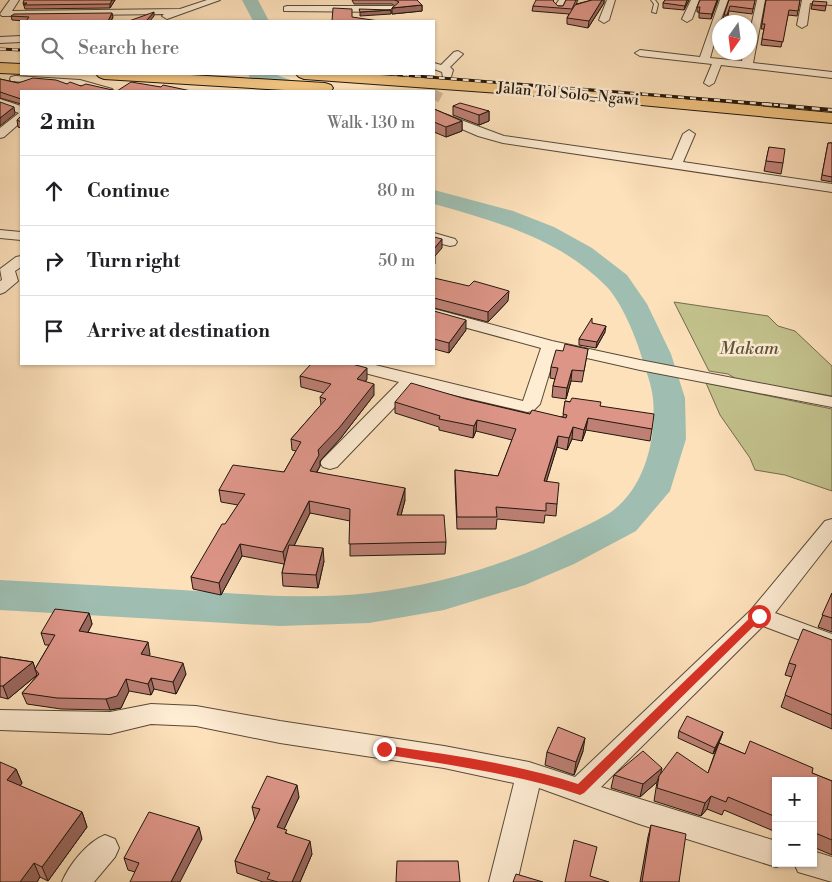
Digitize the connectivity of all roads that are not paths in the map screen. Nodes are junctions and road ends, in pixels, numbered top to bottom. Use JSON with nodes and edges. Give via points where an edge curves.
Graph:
{"nodes":[{"id":1,"x":216,"y":0,"type":"edge"},
{"id":2,"x":383,"y":0,"type":"edge"},
{"id":3,"x":611,"y":0,"type":"edge"},
{"id":4,"x":652,"y":0,"type":"edge"},
{"id":5,"x":695,"y":0,"type":"edge"},
{"id":6,"x":724,"y":0,"type":"edge"},
{"id":7,"x":761,"y":0,"type":"edge"},
{"id":8,"x":806,"y":0,"type":"edge"},
{"id":9,"x":810,"y":0,"type":"edge"},
{"id":10,"x":832,"y":2,"type":"edge"},
{"id":11,"x":287,"y":9,"type":"dead end"},
{"id":12,"x":392,"y":9,"type":"junction"},
{"id":13,"x":178,"y":11,"type":"junction"},
{"id":14,"x":5,"y":12,"type":"edge"},
{"id":15,"x":654,"y":12,"type":"dead end"},
{"id":16,"x":757,"y":17,"type":"edge"},
{"id":17,"x":687,"y":19,"type":"dead end"},
{"id":18,"x":156,"y":20,"type":"edge"},
{"id":19,"x":394,"y":20,"type":"dead end"},
{"id":20,"x":604,"y":20,"type":"dead end"},
{"id":21,"x":20,"y":22,"type":"edge"},
{"id":22,"x":802,"y":25,"type":"dead end"},
{"id":23,"x":0,"y":40,"type":"edge"},
{"id":24,"x":20,"y":40,"type":"edge"},
{"id":25,"x":458,"y":54,"type":"dead end"},
{"id":26,"x":640,"y":54,"type":"dead end"},
{"id":27,"x":654,"y":55,"type":"junction"},
{"id":28,"x":0,"y":56,"type":"edge"},
{"id":29,"x":20,"y":57,"type":"edge"},
{"id":30,"x":704,"y":60,"type":"junction"},
{"id":31,"x":748,"y":60,"type":"edge"},
{"id":32,"x":718,"y":61,"type":"junction"},
{"id":33,"x":747,"y":65,"type":"junction"},
{"id":34,"x":0,"y":68,"type":"edge"},
{"id":35,"x":647,"y":68,"type":"dead end"},
{"id":36,"x":442,"y":70,"type":"tunnel mouth"},
{"id":37,"x":128,"y":75,"type":"edge"},
{"id":38,"x":321,"y":75,"type":"edge"},
{"id":39,"x":832,"y":75,"type":"edge"},
{"id":40,"x":16,"y":77,"type":"edge"},
{"id":41,"x":709,"y":83,"type":"dead end"},
{"id":42,"x":103,"y":90,"type":"edge"},
{"id":43,"x":359,"y":90,"type":"edge"},
{"id":44,"x":435,"y":96,"type":"edge"},
{"id":45,"x":0,"y":102,"type":"edge"},
{"id":46,"x":20,"y":110,"type":"edge"},
{"id":47,"x":435,"y":113,"type":"edge"},
{"id":48,"x":20,"y":117,"type":"edge"},
{"id":49,"x":832,"y":118,"type":"edge"},
{"id":50,"x":832,"y":132,"type":"edge"},
{"id":51,"x":0,"y":134,"type":"edge"},
{"id":52,"x":689,"y":134,"type":"dead end"},
{"id":53,"x":676,"y":165,"type":"junction"},
{"id":54,"x":832,"y":188,"type":"edge"},
{"id":55,"x":0,"y":234,"type":"edge"},
{"id":56,"x":20,"y":236,"type":"edge"},
{"id":57,"x":435,"y":238,"type":"edge"},
{"id":58,"x":450,"y":242,"type":"dead end"},
{"id":59,"x":20,"y":261,"type":"edge"},
{"id":60,"x":0,"y":289,"type":"edge"},
{"id":61,"x":435,"y":314,"type":"edge"},
{"id":62,"x":550,"y":345,"type":"junction"},
{"id":63,"x":356,"y":365,"type":"edge"},
{"id":64,"x":411,"y":380,"type":"junction"},
{"id":65,"x":832,"y":402,"type":"edge"},
{"id":66,"x":330,"y":463,"type":"dead end"},
{"id":67,"x":832,"y":526,"type":"edge"},
{"id":68,"x":759,"y":616,"type":"junction"},
{"id":69,"x":832,"y":643,"type":"edge"},
{"id":70,"x":0,"y":720,"type":"edge"},
{"id":71,"x":529,"y":774,"type":"junction"},
{"id":72,"x":580,"y":790,"type":"junction"},
{"id":73,"x":105,"y":848,"type":"dead end"},
{"id":74,"x":772,"y":853,"type":"edge"},
{"id":75,"x":817,"y":866,"type":"edge"},
{"id":76,"x":832,"y":870,"type":"edge"},
{"id":77,"x":76,"y":882,"type":"edge"},
{"id":78,"x":503,"y":882,"type":"edge"}],
"edges":[{"from":1,"to":13,"type":"street"},
{"from":2,"to":12,"type":"street"},
{"from":3,"to":20,"type":"street"},
{"from":4,"to":15,"type":"lane","via":[[656,4]]},
{"from":5,"to":17,"type":"street"},
{"from":6,"to":30,"type":"street"},
{"from":7,"to":16,"type":"street"},
{"from":8,"to":22,"type":"street"},
{"from":9,"to":10,"type":"street"},
{"from":11,"to":12,"type":"street"},
{"from":12,"to":19,"type":"street","via":[[396,14]]},
{"from":13,"to":14,"type":"street"},
{"from":13,"to":18,"type":"street"},
{"from":14,"to":21,"type":"street"},
{"from":23,"to":24,"type":"street"},
{"from":25,"to":36,"type":"street"},
{"from":26,"to":27,"type":"street"},
{"from":27,"to":30,"type":"street"},
{"from":27,"to":35,"type":"street"},
{"from":28,"to":29,"type":"highway"},
{"from":30,"to":32,"type":"street"},
{"from":31,"to":33,"type":"street"},
{"from":32,"to":33,"type":"street"},
{"from":32,"to":41,"type":"street"},
{"from":33,"to":39,"type":"street"},
{"from":34,"to":40,"type":"highway"},
{"from":37,"to":43,"type":"highway"},
{"from":38,"to":49,"type":"highway","name":"Jalan Tol Solo–Ngawi"},
{"from":40,"to":42,"type":"street","via":[[71,82]]},
{"from":44,"to":50,"type":"highway","name":"Jalan Tol Solo–Ngawi"},
{"from":45,"to":46,"type":"street"},
{"from":47,"to":53,"type":"street","via":[[503,139]]},
{"from":48,"to":51,"type":"street"},
{"from":52,"to":53,"type":"street"},
{"from":53,"to":54,"type":"street"},
{"from":55,"to":56,"type":"street"},
{"from":57,"to":58,"type":"street"},
{"from":59,"to":60,"type":"street","via":[[7,270],[10,281]]},
{"from":61,"to":62,"type":"street"},
{"from":62,"to":64,"type":"street","via":[[531,404],[527,407]]},
{"from":62,"to":65,"type":"street"},
{"from":63,"to":64,"type":"street"},
{"from":64,"to":66,"type":"street"},
{"from":67,"to":68,"type":"street"},
{"from":68,"to":69,"type":"street"},
{"from":68,"to":72,"type":"street"},
{"from":70,"to":71,"type":"street","via":[[110,723],[151,714],[196,716]]},
{"from":71,"to":72,"type":"street"},
{"from":71,"to":78,"type":"street"},
{"from":72,"to":74,"type":"street","via":[[638,812]]},
{"from":73,"to":77,"type":"street"},
{"from":75,"to":76,"type":"street"}]}
